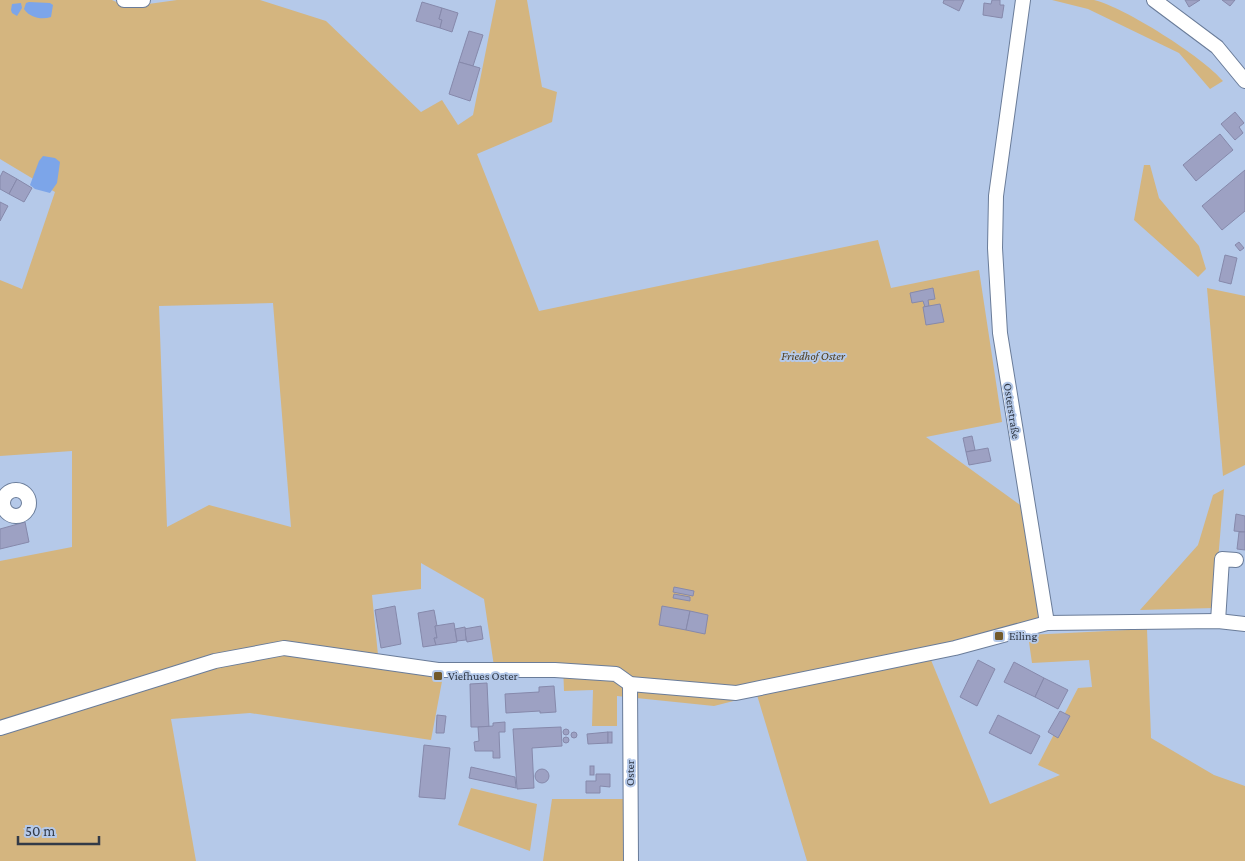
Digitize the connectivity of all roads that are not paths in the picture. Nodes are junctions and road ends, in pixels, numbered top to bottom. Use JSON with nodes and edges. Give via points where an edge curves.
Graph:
{"nodes":[{"id":1,"x":124,"y":0,"type":"edge"},
{"id":2,"x":143,"y":0,"type":"edge"},
{"id":3,"x":1023,"y":0,"type":"edge"},
{"id":4,"x":1154,"y":0,"type":"edge"},
{"id":5,"x":1245,"y":81,"type":"edge"},
{"id":6,"x":1236,"y":560,"type":"dead end"},
{"id":7,"x":1218,"y":621,"type":"junction"},
{"id":8,"x":1047,"y":623,"type":"junction"},
{"id":9,"x":1245,"y":624,"type":"edge"},
{"id":10,"x":630,"y":684,"type":"junction"},
{"id":11,"x":0,"y":728,"type":"edge"},
{"id":12,"x":631,"y":861,"type":"edge"}],
"edges":[{"from":1,"to":2,"type":"street"},
{"from":3,"to":8,"type":"street","name":"Osterstraße","via":[[996,196],[995,248],[1003,351]]},
{"from":4,"to":5,"type":"street","via":[[1217,47]]},
{"from":6,"to":7,"type":"street","via":[[1222,560]]},
{"from":7,"to":8,"type":"street"},
{"from":7,"to":9,"type":"street"},
{"from":8,"to":10,"type":"street","via":[[955,648],[736,693]]},
{"from":10,"to":11,"type":"street","via":[[616,674],[555,670],[438,670],[284,648],[215,661]]},
{"from":10,"to":12,"type":"street","name":"Oster"}]}
